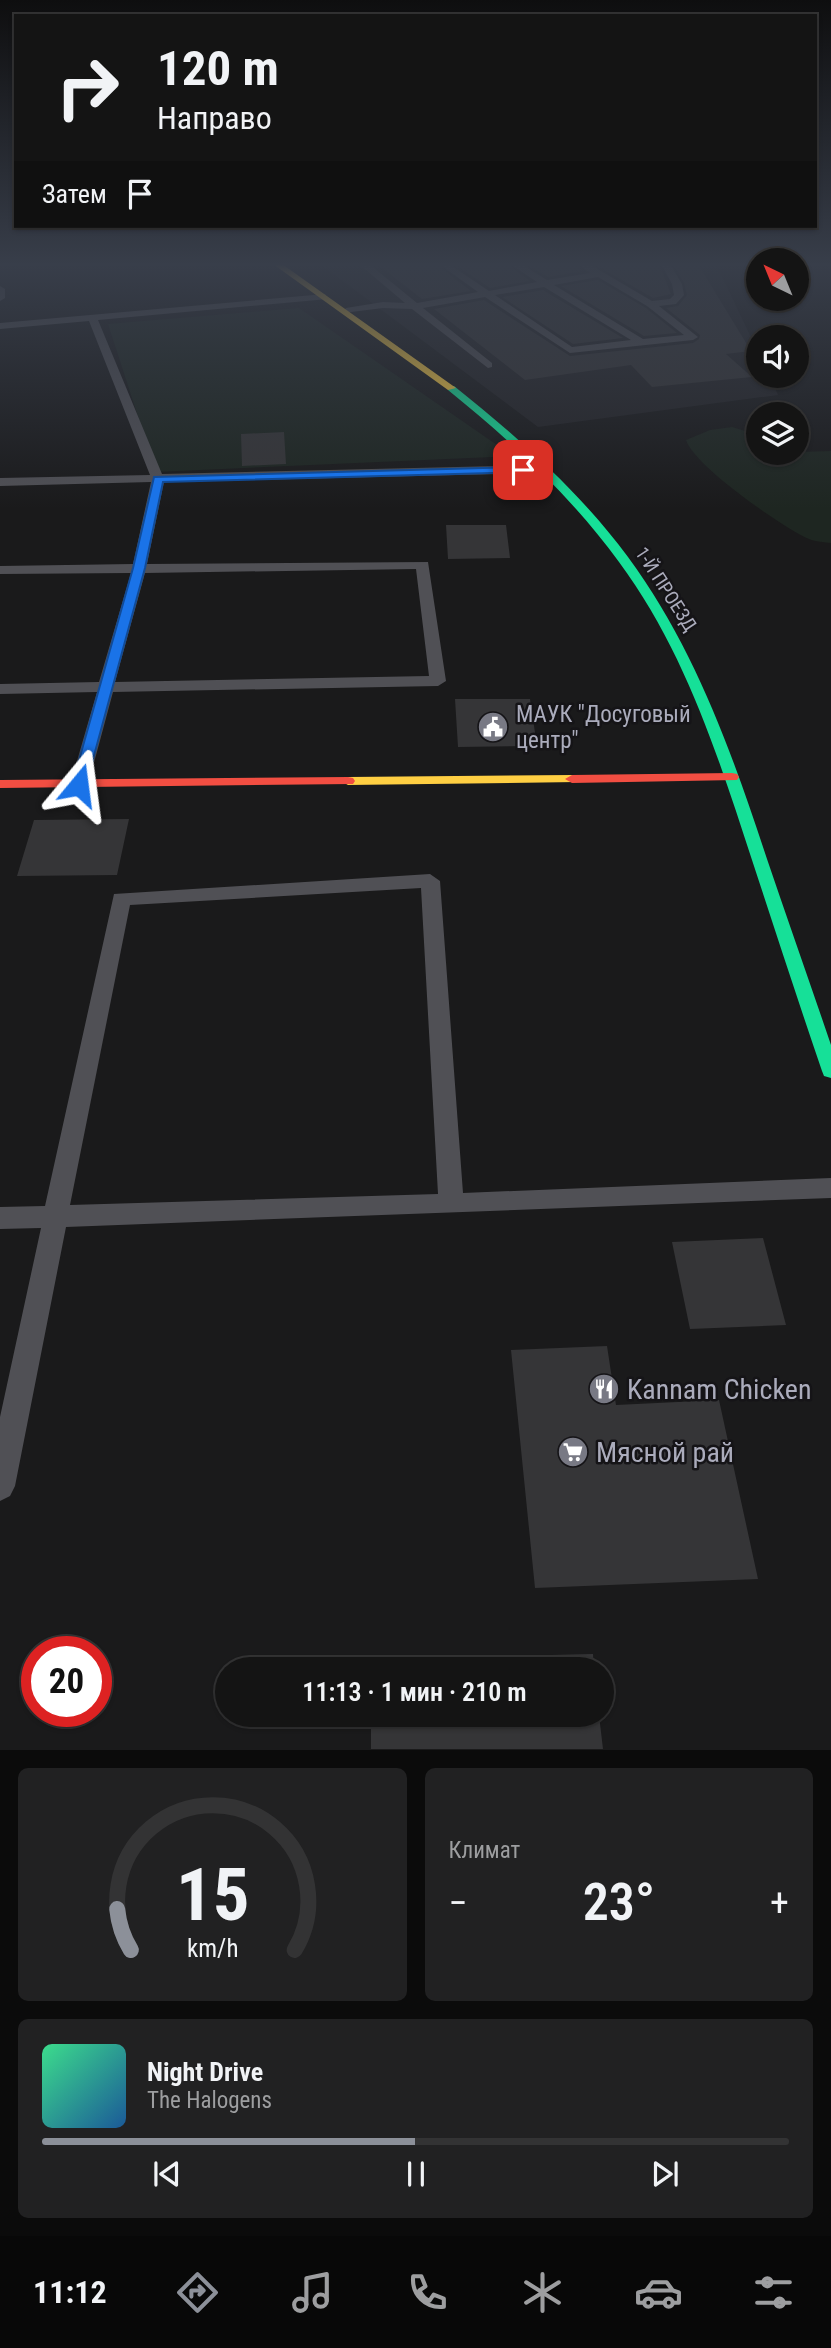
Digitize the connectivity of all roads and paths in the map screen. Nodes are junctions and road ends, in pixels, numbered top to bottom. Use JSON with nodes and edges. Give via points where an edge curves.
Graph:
{"nodes":[{"id":1,"x":104,"y":346,"type":"edge"},
{"id":2,"x":391,"y":346,"type":"edge"},
{"id":3,"x":464,"y":346,"type":"edge"},
{"id":4,"x":563,"y":346,"type":"edge"},
{"id":5,"x":615,"y":346,"type":"edge"},
{"id":6,"x":488,"y":365,"type":"dead end"},
{"id":7,"x":546,"y":469,"type":"junction"},
{"id":8,"x":158,"y":479,"type":"junction"},
{"id":9,"x":0,"y":482,"type":"edge"},
{"id":10,"x":139,"y":568,"type":"junction"},
{"id":11,"x":0,"y":570,"type":"edge"},
{"id":12,"x":106,"y":687,"type":"junction"},
{"id":13,"x":0,"y":689,"type":"edge"},
{"id":14,"x":732,"y":777,"type":"junction"},
{"id":15,"x":0,"y":784,"type":"edge"},
{"id":16,"x":79,"y":785,"type":"junction"},
{"id":17,"x":831,"y":1071,"type":"edge"},
{"id":18,"x":831,"y":1188,"type":"edge"},
{"id":19,"x":451,"y":1204,"type":"junction"},
{"id":20,"x":0,"y":1218,"type":"edge"},
{"id":21,"x":56,"y":1218,"type":"junction"},
{"id":22,"x":0,"y":1486,"type":"edge"}],
"edges":[{"from":1,"to":8,"type":"lane"},
{"from":2,"to":7,"type":"street","name":"1-Й ПРОЕЗД"},
{"from":3,"to":6,"type":"lane"},
{"from":4,"to":5,"type":"lane","via":[[570,350]]},
{"from":7,"to":8,"type":"lane"},
{"from":7,"to":14,"type":"street","name":"1-Й ПРОЕЗД","via":[[594,520],[643,587],[679,647]]},
{"from":8,"to":9,"type":"lane"},
{"from":8,"to":10,"type":"lane"},
{"from":10,"to":11,"type":"lane"},
{"from":10,"to":12,"type":"lane"},
{"from":10,"to":12,"type":"lane","via":[[423,565],[438,681]]},
{"from":12,"to":13,"type":"lane"},
{"from":12,"to":16,"type":"lane"},
{"from":14,"to":16,"type":"street"},
{"from":14,"to":17,"type":"street","name":"1-Й ПРОЕЗД"},
{"from":15,"to":16,"type":"street"},
{"from":18,"to":19,"type":"lane"},
{"from":19,"to":21,"type":"lane"},
{"from":19,"to":21,"type":"lane","via":[[430,881],[121,899]]},
{"from":20,"to":21,"type":"lane"},
{"from":21,"to":22,"type":"lane"}]}
